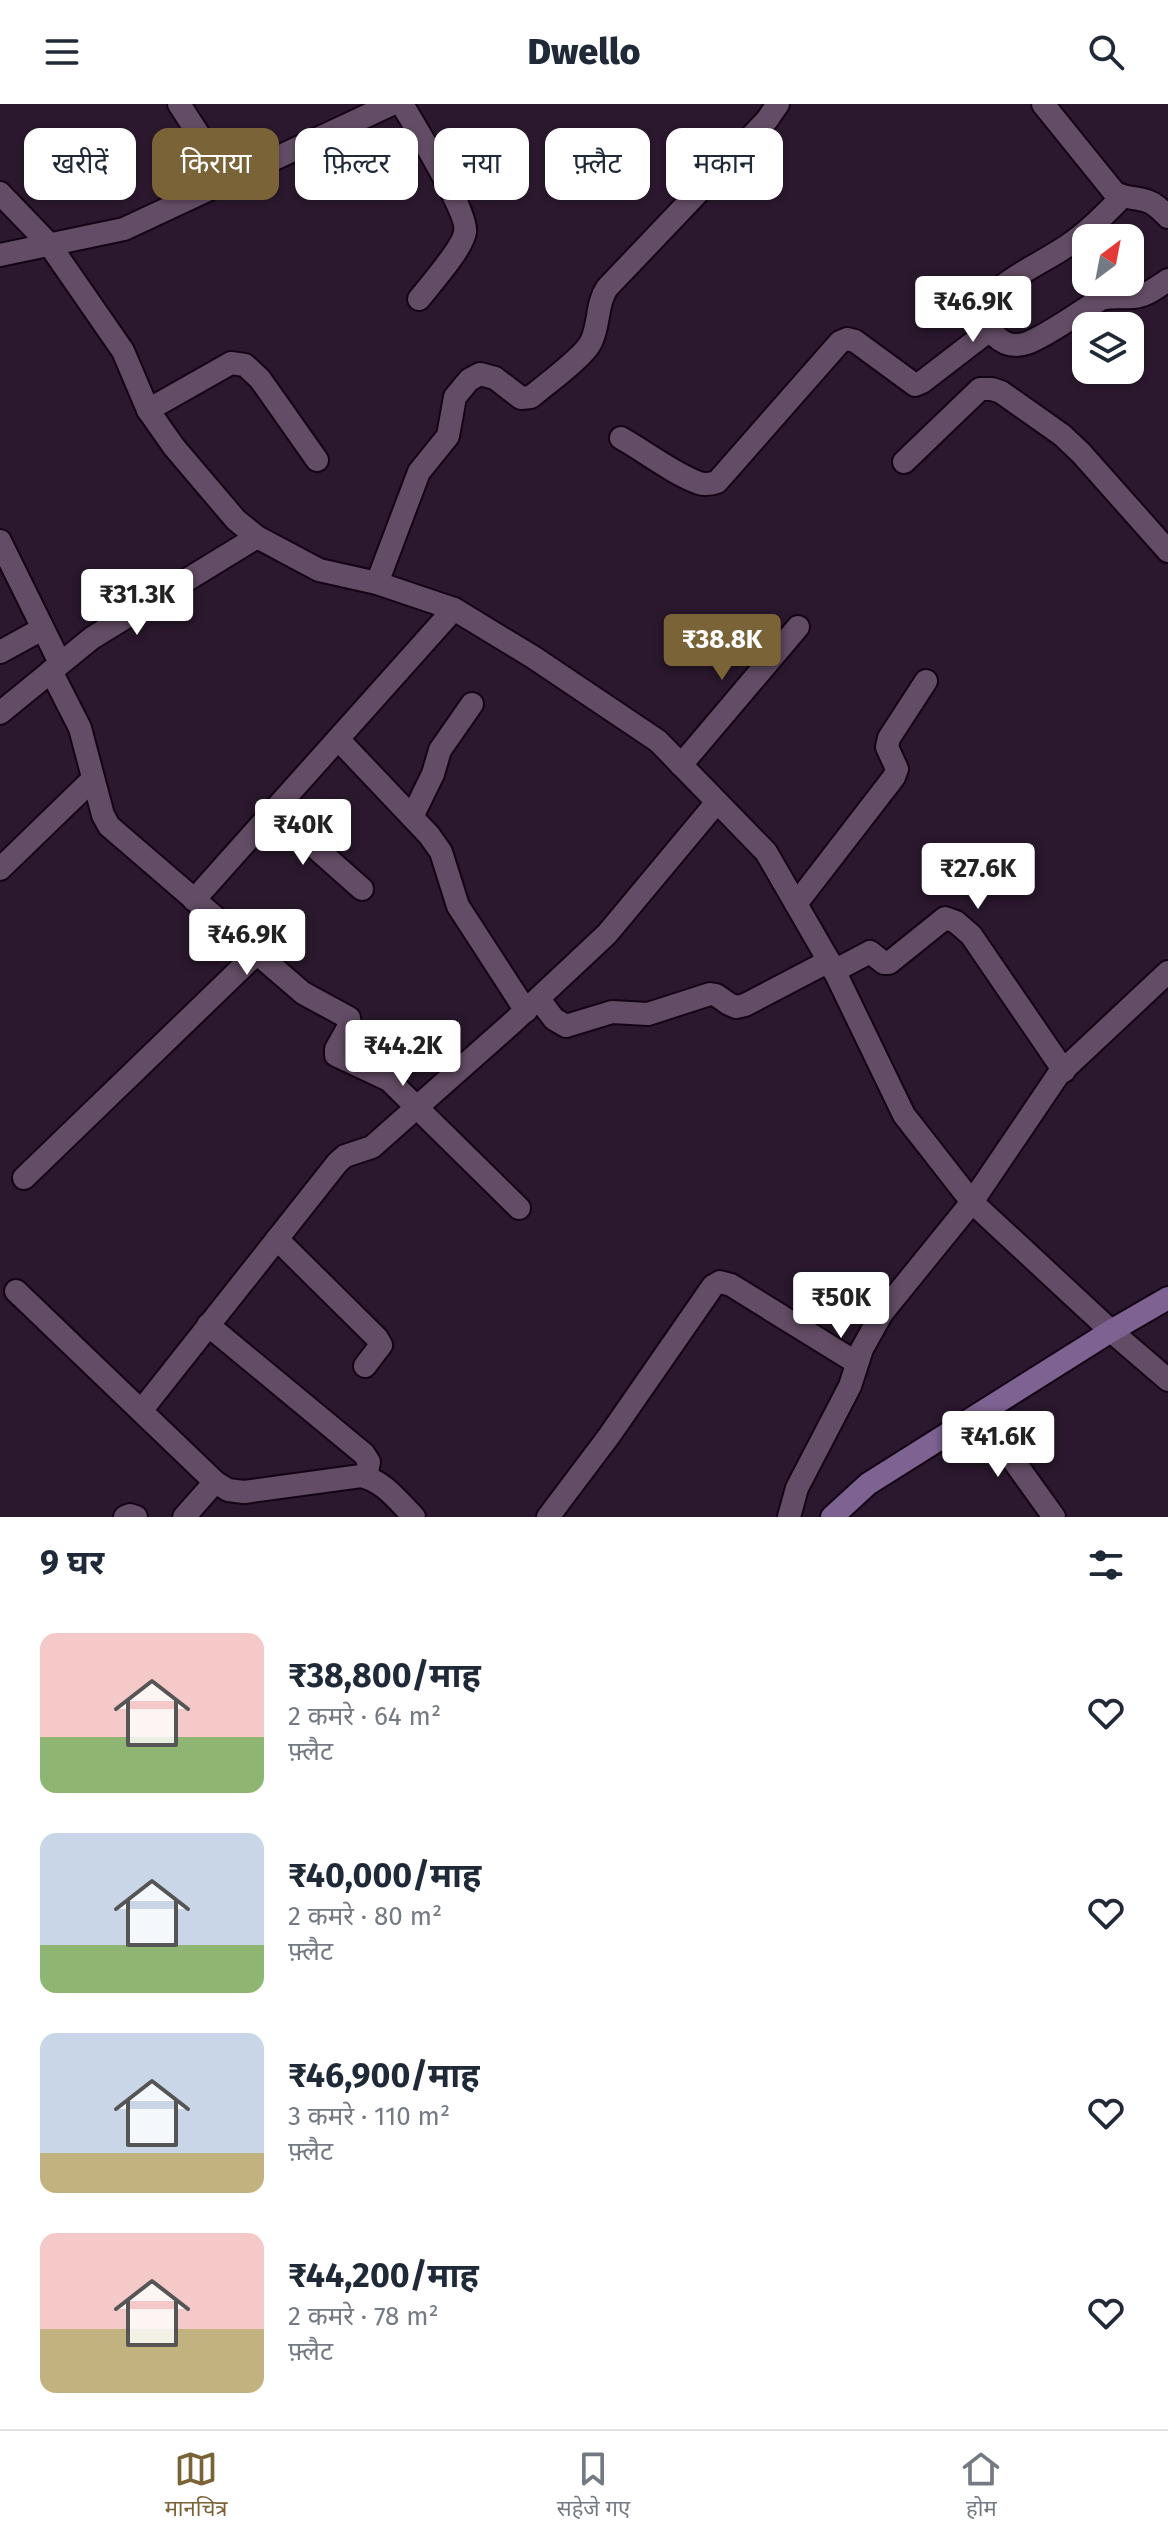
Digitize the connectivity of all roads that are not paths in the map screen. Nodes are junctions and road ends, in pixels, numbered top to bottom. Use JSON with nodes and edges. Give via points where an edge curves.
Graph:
{"nodes":[{"id":1,"x":179,"y":104,"type":"edge"},
{"id":2,"x":392,"y":104,"type":"edge"},
{"id":3,"x":402,"y":104,"type":"edge"},
{"id":4,"x":778,"y":104,"type":"edge"},
{"id":5,"x":1043,"y":104,"type":"edge"},
{"id":6,"x":194,"y":128,"type":"edge"},
{"id":7,"x":279,"y":156,"type":"edge"},
{"id":8,"x":0,"y":193,"type":"edge"},
{"id":9,"x":1122,"y":197,"type":"junction"},
{"id":10,"x":186,"y":200,"type":"edge"},
{"id":11,"x":1168,"y":217,"type":"edge"},
{"id":12,"x":49,"y":244,"type":"junction"},
{"id":13,"x":0,"y":255,"type":"edge"},
{"id":14,"x":1168,"y":280,"type":"edge"},
{"id":15,"x":419,"y":299,"type":"dead end"},
{"id":16,"x":991,"y":329,"type":"junction"},
{"id":17,"x":148,"y":410,"type":"junction"},
{"id":18,"x":621,"y":438,"type":"dead end"},
{"id":19,"x":317,"y":460,"type":"dead end"},
{"id":20,"x":904,"y":462,"type":"dead end"},
{"id":21,"x":257,"y":537,"type":"junction"},
{"id":22,"x":0,"y":541,"type":"edge"},
{"id":23,"x":1168,"y":551,"type":"edge"},
{"id":24,"x":377,"y":583,"type":"junction"},
{"id":25,"x":454,"y":609,"type":"junction"},
{"id":26,"x":798,"y":627,"type":"dead end"},
{"id":27,"x":42,"y":629,"type":"junction"},
{"id":28,"x":0,"y":652,"type":"edge"},
{"id":29,"x":55,"y":667,"type":"junction"},
{"id":30,"x":926,"y":681,"type":"dead end"},
{"id":31,"x":472,"y":704,"type":"dead end"},
{"id":32,"x":0,"y":713,"type":"edge"},
{"id":33,"x":338,"y":739,"type":"junction"},
{"id":34,"x":681,"y":765,"type":"junction"},
{"id":35,"x":93,"y":779,"type":"junction"},
{"id":36,"x":717,"y":802,"type":"junction"},
{"id":37,"x":274,"y":811,"type":"junction"},
{"id":38,"x":412,"y":817,"type":"junction"},
{"id":39,"x":0,"y":869,"type":"edge"},
{"id":40,"x":362,"y":889,"type":"dead end"},
{"id":41,"x":194,"y":900,"type":"junction"},
{"id":42,"x":796,"y":904,"type":"junction"},
{"id":43,"x":256,"y":954,"type":"junction"},
{"id":44,"x":832,"y":966,"type":"junction"},
{"id":45,"x":1168,"y":972,"type":"edge"},
{"id":46,"x":532,"y":1005,"type":"junction"},
{"id":47,"x":1064,"y":1071,"type":"junction"},
{"id":48,"x":417,"y":1106,"type":"junction"},
{"id":49,"x":24,"y":1178,"type":"dead end"},
{"id":50,"x":972,"y":1202,"type":"junction"},
{"id":51,"x":519,"y":1208,"type":"dead end"},
{"id":52,"x":277,"y":1239,"type":"junction"},
{"id":53,"x":16,"y":1291,"type":"dead end"},
{"id":54,"x":1168,"y":1298,"type":"edge"},
{"id":55,"x":208,"y":1325,"type":"junction"},
{"id":56,"x":1111,"y":1331,"type":"junction"},
{"id":57,"x":857,"y":1363,"type":"junction"},
{"id":58,"x":365,"y":1366,"type":"dead end"},
{"id":59,"x":1168,"y":1380,"type":"edge"},
{"id":60,"x":141,"y":1411,"type":"junction"},
{"id":61,"x":980,"y":1414,"type":"junction"},
{"id":62,"x":366,"y":1477,"type":"junction"},
{"id":63,"x":215,"y":1482,"type":"junction"},
{"id":64,"x":125,"y":1517,"type":"edge"},
{"id":65,"x":136,"y":1517,"type":"edge"},
{"id":66,"x":184,"y":1517,"type":"edge"},
{"id":67,"x":414,"y":1517,"type":"edge"},
{"id":68,"x":548,"y":1517,"type":"edge"},
{"id":69,"x":789,"y":1517,"type":"edge"},
{"id":70,"x":832,"y":1517,"type":"edge"},
{"id":71,"x":1054,"y":1517,"type":"edge"}],
"edges":[{"from":1,"to":6,"type":"street"},
{"from":2,"to":7,"type":"street"},
{"from":3,"to":15,"type":"street","via":[[459,208],[466,232]]},
{"from":4,"to":24,"type":"street","via":[[607,288],[590,345],[531,397],[521,398],[495,378],[480,374],[469,380],[455,397],[448,436],[419,472]]},
{"from":5,"to":9,"type":"street"},
{"from":8,"to":12,"type":"street"},
{"from":9,"to":11,"type":"street","via":[[1146,201]]},
{"from":9,"to":16,"type":"street","via":[[1089,230],[997,290],[986,320]]},
{"from":10,"to":12,"type":"street","via":[[124,229]]},
{"from":12,"to":13,"type":"street"},
{"from":12,"to":17,"type":"street","via":[[123,351]]},
{"from":14,"to":16,"type":"street","via":[[1136,297],[1101,299],[1028,343],[1008,343]]},
{"from":16,"to":18,"type":"street","via":[[915,385],[855,341],[840,342],[717,482],[702,484]]},
{"from":17,"to":19,"type":"street","via":[[231,363],[245,365]]},
{"from":17,"to":21,"type":"street","via":[[236,520]]},
{"from":20,"to":23,"type":"street","via":[[980,389],[1001,392],[1071,444]]},
{"from":21,"to":24,"type":"street","via":[[319,570]]},
{"from":21,"to":29,"type":"street","via":[[92,638]]},
{"from":22,"to":27,"type":"street"},
{"from":24,"to":25,"type":"street"},
{"from":25,"to":33,"type":"street"},
{"from":25,"to":34,"type":"street","via":[[658,741]]},
{"from":26,"to":34,"type":"street"},
{"from":27,"to":28,"type":"street"},
{"from":27,"to":29,"type":"street"},
{"from":29,"to":32,"type":"street"},
{"from":29,"to":35,"type":"street","via":[[80,728]]},
{"from":30,"to":42,"type":"street","via":[[889,738],[894,777]]},
{"from":31,"to":38,"type":"street","via":[[440,750]]},
{"from":33,"to":37,"type":"street"},
{"from":33,"to":38,"type":"street"},
{"from":34,"to":36,"type":"street"},
{"from":35,"to":39,"type":"street"},
{"from":35,"to":41,"type":"street","via":[[109,826]]},
{"from":36,"to":42,"type":"street","via":[[766,852]]},
{"from":36,"to":46,"type":"street","via":[[630,910]]},
{"from":37,"to":40,"type":"street"},
{"from":37,"to":41,"type":"street"},
{"from":38,"to":46,"type":"street","via":[[441,852],[458,906]]},
{"from":41,"to":43,"type":"street"},
{"from":42,"to":44,"type":"street"},
{"from":43,"to":48,"type":"street","via":[[303,993],[349,1018],[336,1055],[381,1075]]},
{"from":43,"to":49,"type":"street"},
{"from":44,"to":46,"type":"street","via":[[736,1007],[710,994],[648,1014],[612,1012],[566,1026]]},
{"from":44,"to":47,"type":"street","via":[[870,952],[889,963],[938,922],[956,922],[971,935]]},
{"from":44,"to":50,"type":"street","via":[[904,1115]]},
{"from":45,"to":47,"type":"street"},
{"from":46,"to":48,"type":"street"},
{"from":47,"to":50,"type":"street"},
{"from":48,"to":51,"type":"street"},
{"from":48,"to":52,"type":"street","via":[[372,1147],[338,1162]]},
{"from":50,"to":56,"type":"street"},
{"from":50,"to":57,"type":"street","via":[[882,1313]]},
{"from":52,"to":55,"type":"street"},
{"from":52,"to":58,"type":"street","via":[[377,1338],[381,1345]]},
{"from":53,"to":60,"type":"street"},
{"from":54,"to":56,"type":"main road"},
{"from":55,"to":60,"type":"street"},
{"from":55,"to":62,"type":"street","via":[[364,1454],[369,1462]]},
{"from":56,"to":59,"type":"street"},
{"from":56,"to":61,"type":"main road"},
{"from":57,"to":68,"type":"street","via":[[720,1282]]},
{"from":57,"to":69,"type":"street","via":[[797,1488]]},
{"from":60,"to":63,"type":"street"},
{"from":61,"to":70,"type":"main road","via":[[868,1484]]},
{"from":61,"to":71,"type":"street"},
{"from":62,"to":63,"type":"street","via":[[244,1492]]},
{"from":62,"to":67,"type":"street","via":[[383,1485]]},
{"from":63,"to":66,"type":"street"},
{"from":64,"to":65,"type":"street"}]}
